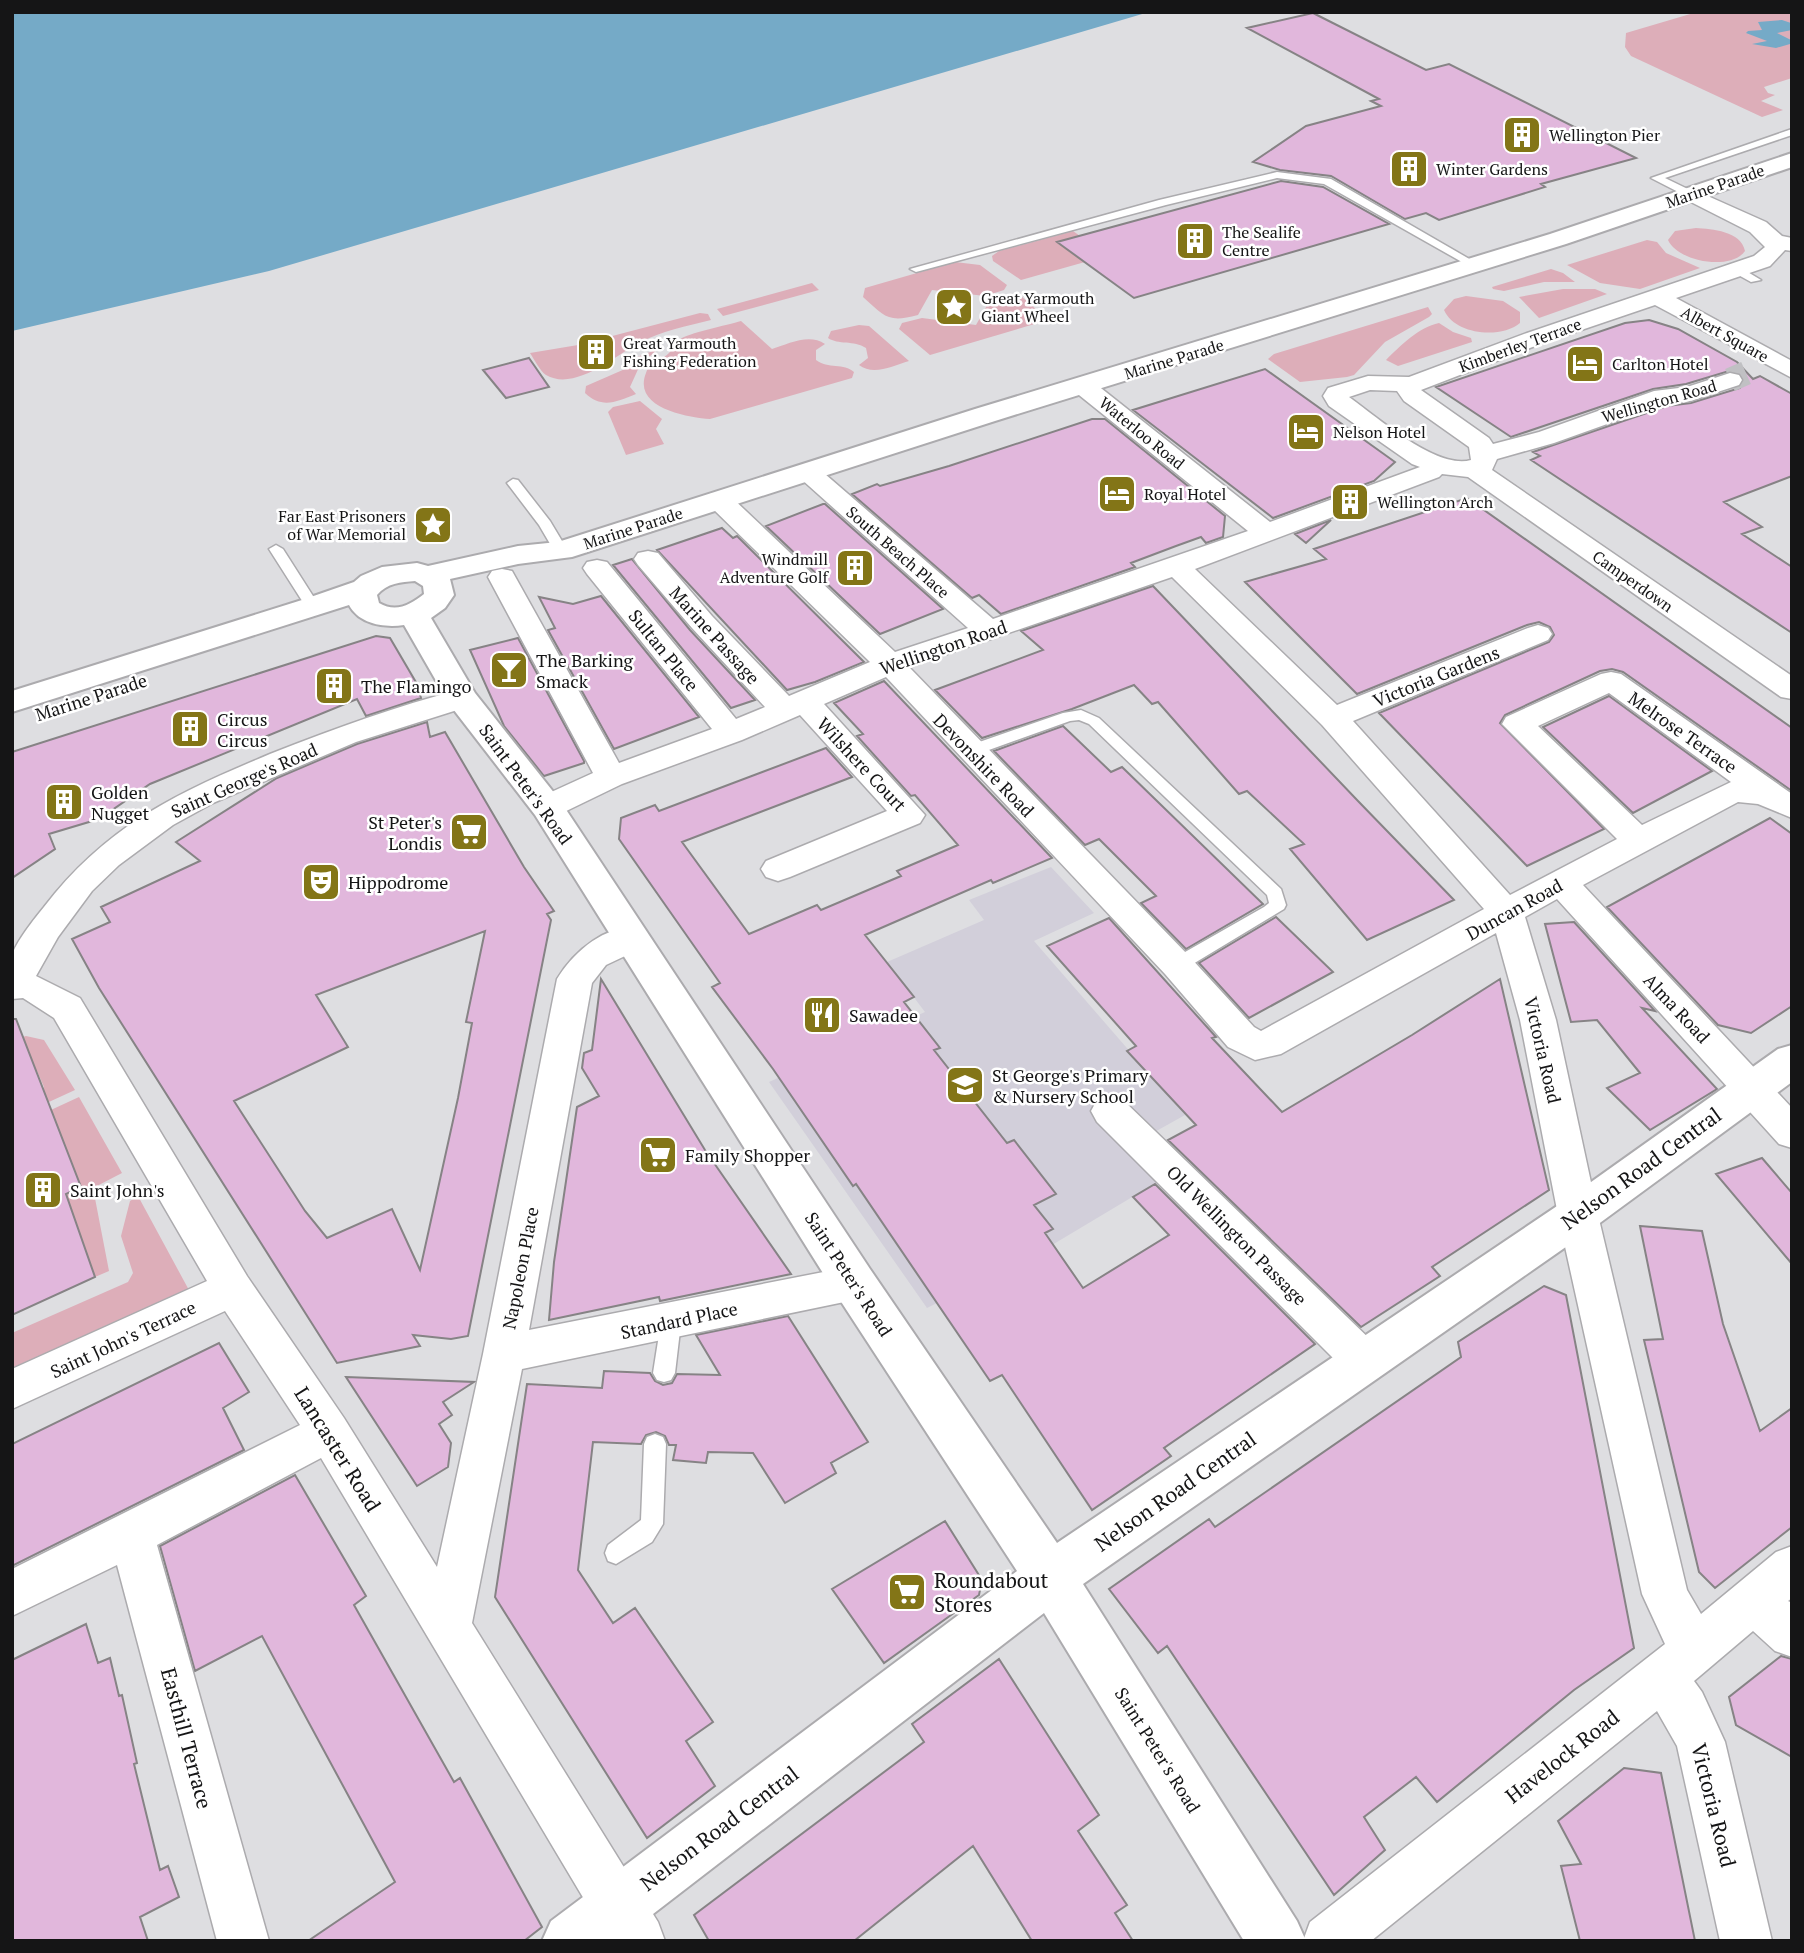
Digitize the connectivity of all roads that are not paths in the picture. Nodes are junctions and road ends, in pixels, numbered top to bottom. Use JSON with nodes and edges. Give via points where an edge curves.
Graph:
{"nodes":[{"id":1,"x":1792,"y":132,"type":"edge"},
{"id":2,"x":1790,"y":160,"type":"edge"},
{"id":3,"x":1692,"y":195,"type":"junction"},
{"id":4,"x":1783,"y":243,"type":"edge"},
{"id":5,"x":1473,"y":264,"type":"junction"},
{"id":6,"x":916,"y":269,"type":"dead end"},
{"id":7,"x":1658,"y":297,"type":"junction"},
{"id":8,"x":1785,"y":367,"type":"edge"},
{"id":9,"x":1412,"y":384,"type":"junction"},
{"id":10,"x":1083,"y":386,"type":"junction"},
{"id":11,"x":1480,"y":461,"type":"junction"},
{"id":12,"x":1437,"y":464,"type":"junction"},
{"id":13,"x":809,"y":473,"type":"junction"},
{"id":14,"x":513,"y":483,"type":"dead end"},
{"id":15,"x":719,"y":500,"type":"junction"},
{"id":16,"x":1267,"y":533,"type":"junction"},
{"id":17,"x":276,"y":549,"type":"dead end"},
{"id":18,"x":561,"y":551,"type":"junction"},
{"id":19,"x":648,"y":559,"type":"dead end"},
{"id":20,"x":1177,"y":566,"type":"junction"},
{"id":21,"x":597,"y":568,"type":"dead end"},
{"id":22,"x":502,"y":577,"type":"junction"},
{"id":23,"x":426,"y":595,"type":"junction"},
{"id":24,"x":368,"y":600,"type":"junction"},
{"id":25,"x":313,"y":607,"type":"junction"},
{"id":26,"x":989,"y":631,"type":"junction"},
{"id":27,"x":1538,"y":634,"type":"dead end"},
{"id":28,"x":890,"y":664,"type":"junction"},
{"id":29,"x":1792,"y":690,"type":"edge"},
{"id":30,"x":462,"y":698,"type":"junction"},
{"id":31,"x":12,"y":702,"type":"edge"},
{"id":32,"x":794,"y":705,"type":"junction"},
{"id":33,"x":1333,"y":718,"type":"junction"},
{"id":34,"x":12,"y":723,"type":"edge"},
{"id":35,"x":731,"y":733,"type":"junction"},
{"id":36,"x":970,"y":751,"type":"junction"},
{"id":37,"x":611,"y":776,"type":"junction"},
{"id":38,"x":1782,"y":802,"type":"edge"},
{"id":39,"x":547,"y":807,"type":"junction"},
{"id":40,"x":1640,"y":842,"type":"junction"},
{"id":41,"x":778,"y":869,"type":"dead end"},
{"id":42,"x":1561,"y":883,"type":"junction"},
{"id":43,"x":1507,"y":913,"type":"junction"},
{"id":44,"x":629,"y":939,"type":"junction"},
{"id":45,"x":19,"y":963,"type":"edge"},
{"id":46,"x":1177,"y":965,"type":"junction"},
{"id":47,"x":1241,"y":1037,"type":"joint"},
{"id":48,"x":1792,"y":1059,"type":"edge"},
{"id":49,"x":1751,"y":1089,"type":"junction"},
{"id":50,"x":1110,"y":1111,"type":"dead end"},
{"id":51,"x":1792,"y":1133,"type":"edge"},
{"id":52,"x":1578,"y":1215,"type":"junction"},
{"id":53,"x":854,"y":1283,"type":"junction"},
{"id":54,"x":233,"y":1288,"type":"junction"},
{"id":55,"x":671,"y":1322,"type":"junction"},
{"id":56,"x":504,"y":1354,"type":"junction"},
{"id":57,"x":1363,"y":1360,"type":"junction"},
{"id":58,"x":664,"y":1373,"type":"dead end"},
{"id":59,"x":12,"y":1390,"type":"edge"},
{"id":60,"x":329,"y":1432,"type":"junction"},
{"id":61,"x":655,"y":1444,"type":"dead end"},
{"id":62,"x":131,"y":1535,"type":"junction"},
{"id":63,"x":616,"y":1553,"type":"dead end"},
{"id":64,"x":1792,"y":1568,"type":"edge"},
{"id":65,"x":1050,"y":1577,"type":"junction"},
{"id":66,"x":12,"y":1593,"type":"edge"},
{"id":67,"x":1754,"y":1602,"type":"junction"},
{"id":68,"x":448,"y":1625,"type":"junction"},
{"id":69,"x":1792,"y":1634,"type":"edge"},
{"id":70,"x":1680,"y":1662,"type":"junction"},
{"id":71,"x":628,"y":1923,"type":"edge"},
{"id":72,"x":243,"y":1941,"type":"edge"},
{"id":73,"x":571,"y":1941,"type":"edge"},
{"id":74,"x":1277,"y":1941,"type":"edge"},
{"id":75,"x":1329,"y":1941,"type":"edge"},
{"id":76,"x":1746,"y":1941,"type":"edge"}],
"edges":[{"from":1,"to":3,"type":"lane","via":[[1656,178]]},
{"from":2,"to":3,"type":"street","name":"Marine Parade"},
{"from":3,"to":4,"type":"street"},
{"from":3,"to":5,"type":"street","name":"Marine Parade"},
{"from":4,"to":7,"type":"street","name":"Kimberley Terrace","via":[[1746,275]]},
{"from":5,"to":6,"type":"lane","via":[[1327,181],[1277,175]]},
{"from":5,"to":10,"type":"street","name":"Marine Parade"},
{"from":7,"to":8,"type":"street","name":"Albert Square"},
{"from":7,"to":9,"type":"street","name":"Kimberley Terrace"},
{"from":8,"to":11,"type":"street","name":"Wellington Road","via":[[1738,376],[1690,394],[1663,396]]},
{"from":9,"to":11,"type":"street","via":[[1413,396],[1480,443]]},
{"from":9,"to":12,"type":"street","via":[[1368,383],[1335,396],[1421,459]]},
{"from":10,"to":13,"type":"street","name":"Marine Parade"},
{"from":10,"to":16,"type":"street","name":"Waterloo Road"},
{"from":11,"to":12,"type":"street"},
{"from":11,"to":29,"type":"street","name":"Camperdown"},
{"from":12,"to":16,"type":"street","name":"Wellington Road","via":[[1430,472]]},
{"from":13,"to":15,"type":"street","name":"Marine Parade"},
{"from":13,"to":26,"type":"street","name":"South Beach Place"},
{"from":14,"to":18,"type":"lane"},
{"from":15,"to":18,"type":"street","name":"Marine Parade"},
{"from":15,"to":28,"type":"street","name":"Devonshire Road"},
{"from":16,"to":20,"type":"street","name":"Wellington Road"},
{"from":17,"to":25,"type":"lane"},
{"from":18,"to":22,"type":"street","name":"Marine Parade","via":[[532,568]]},
{"from":18,"to":23,"type":"street","name":"Marine Parade","via":[[518,555]]},
{"from":19,"to":32,"type":"street","name":"Marine Passage","via":[[702,622]]},
{"from":20,"to":26,"type":"street","name":"Wellington Road"},
{"from":20,"to":33,"type":"street","name":"Victoria Road"},
{"from":21,"to":35,"type":"street","name":"Sultan Place"},
{"from":22,"to":23,"type":"street","name":"Marine Parade"},
{"from":22,"to":37,"type":"street"},
{"from":23,"to":24,"type":"street","name":"Marine Parade","via":[[390,617]]},
{"from":23,"to":24,"type":"street","name":"Marine Parade","via":[[405,572],[393,573],[372,582]]},
{"from":23,"to":30,"type":"street","name":"Saint Peter's Road"},
{"from":24,"to":25,"type":"street","name":"Marine Parade"},
{"from":24,"to":34,"type":"street","name":"Marine Parade","via":[[342,617]]},
{"from":25,"to":31,"type":"street","name":"Marine Parade"},
{"from":26,"to":28,"type":"street","name":"Wellington Road"},
{"from":27,"to":33,"type":"street","name":"Victoria Gardens"},
{"from":28,"to":32,"type":"street","name":"Wellington Road"},
{"from":28,"to":36,"type":"street","name":"Devonshire Road"},
{"from":30,"to":39,"type":"street","name":"Saint Peter's Road"},
{"from":30,"to":45,"type":"street","name":"Saint George's Road","via":[[345,735],[202,795],[162,817],[107,856],[80,883]]},
{"from":32,"to":35,"type":"street","name":"Wellington Road"},
{"from":32,"to":41,"type":"street","name":"Wilshere Court","via":[[909,815]]},
{"from":33,"to":43,"type":"street","name":"Victoria Road"},
{"from":35,"to":37,"type":"street","name":"Wellington Road"},
{"from":36,"to":46,"type":"street","name":"Devonshire Road"},
{"from":36,"to":46,"type":"lane","via":[[1068,716],[1094,721],[1275,893],[1278,905],[1270,911]]},
{"from":37,"to":39,"type":"street","name":"Wellington Road"},
{"from":38,"to":40,"type":"street","name":"Duncan Road","via":[[1749,791],[1732,792]]},
{"from":38,"to":40,"type":"street","name":"Melrose Terrace","via":[[1611,681],[1517,724]]},
{"from":39,"to":44,"type":"street","name":"Saint Peter's Road"},
{"from":40,"to":42,"type":"street","name":"Duncan Road"},
{"from":42,"to":43,"type":"street","name":"Duncan Road"},
{"from":42,"to":49,"type":"street","name":"Alma Road"},
{"from":43,"to":47,"type":"street","name":"Duncan Road","via":[[1268,1044],[1255,1046]]},
{"from":43,"to":52,"type":"street","name":"Victoria Road","via":[[1538,1020]]},
{"from":44,"to":53,"type":"street","name":"Saint Peter's Road"},
{"from":44,"to":56,"type":"street","name":"Napoleon Place","via":[[594,956],[575,979]]},
{"from":45,"to":54,"type":"street","name":"Lancaster Road","via":[[35,989],[67,1008]]},
{"from":46,"to":47,"type":"street","name":"Devonshire Road"},
{"from":48,"to":49,"type":"street","name":"Nelson Road Central"},
{"from":49,"to":51,"type":"street","name":"Alma Road"},
{"from":49,"to":52,"type":"street","name":"Nelson Road Central"},
{"from":50,"to":57,"type":"street","name":"Old Wellington Passage"},
{"from":52,"to":57,"type":"street","name":"Nelson Road Central"},
{"from":52,"to":70,"type":"street","name":"Victoria Road","via":[[1665,1594],[1679,1624]]},
{"from":53,"to":55,"type":"street","name":"Standard Place"},
{"from":53,"to":65,"type":"street","name":"Saint Peter's Road"},
{"from":54,"to":59,"type":"street","name":"Saint John's Terrace"},
{"from":54,"to":60,"type":"street","name":"Lancaster Road"},
{"from":55,"to":56,"type":"street","name":"Standard Place"},
{"from":55,"to":58,"type":"lane"},
{"from":56,"to":68,"type":"street","name":"Napoleon Place"},
{"from":57,"to":65,"type":"street","name":"Nelson Road Central"},
{"from":60,"to":62,"type":"street"},
{"from":60,"to":68,"type":"street","name":"Lancaster Road"},
{"from":61,"to":63,"type":"lane","via":[[652,1524]]},
{"from":62,"to":66,"type":"street"},
{"from":62,"to":72,"type":"street","name":"Easthill Terrace"},
{"from":64,"to":67,"type":"street","name":"Havelock Road"},
{"from":65,"to":71,"type":"street","name":"Nelson Road Central"},
{"from":65,"to":74,"type":"street","name":"Saint Peter's Road"},
{"from":67,"to":69,"type":"street"},
{"from":67,"to":70,"type":"street","name":"Havelock Road"},
{"from":68,"to":71,"type":"street","name":"Lancaster Road"},
{"from":70,"to":75,"type":"street","name":"Havelock Road"},
{"from":70,"to":76,"type":"street","name":"Victoria Road","via":[[1685,1709],[1701,1742]]},
{"from":71,"to":73,"type":"street","name":"Nelson Road Central"}]}
